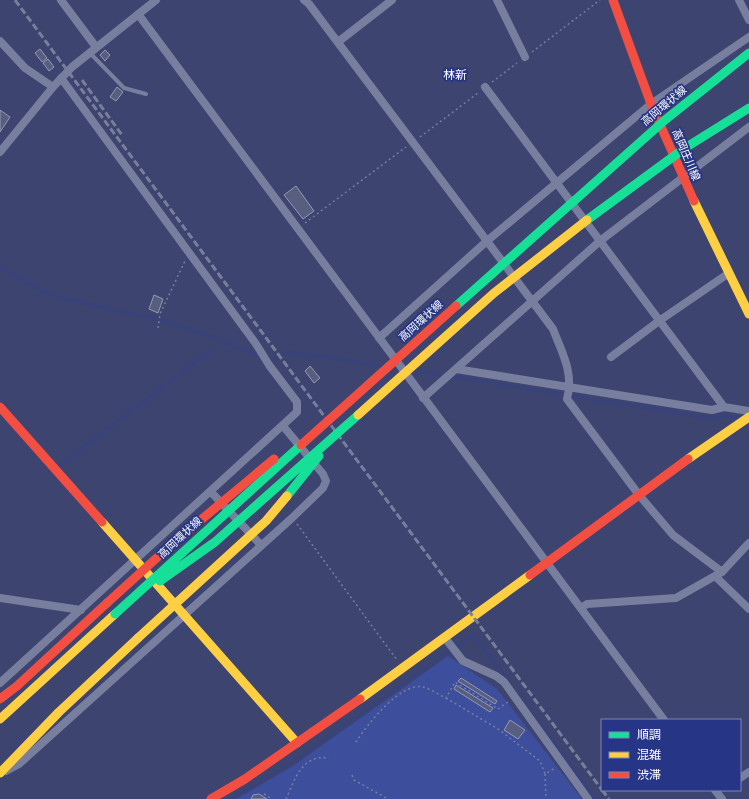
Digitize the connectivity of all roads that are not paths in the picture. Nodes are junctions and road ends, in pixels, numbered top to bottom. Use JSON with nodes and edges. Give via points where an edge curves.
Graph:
{"nodes":[{"id":1,"x":61,"y":0,"type":"edge"},
{"id":2,"x":156,"y":0,"type":"edge"},
{"id":3,"x":304,"y":0,"type":"edge"},
{"id":4,"x":392,"y":0,"type":"edge"},
{"id":5,"x":496,"y":0,"type":"edge"},
{"id":6,"x":613,"y":0,"type":"edge"},
{"id":7,"x":739,"y":0,"type":"edge"},
{"id":8,"x":138,"y":14,"type":"junction"},
{"id":9,"x":749,"y":20,"type":"edge"},
{"id":10,"x":749,"y":37,"type":"edge"},
{"id":11,"x":0,"y":41,"type":"edge"},
{"id":12,"x":338,"y":42,"type":"junction"},
{"id":13,"x":93,"y":50,"type":"junction"},
{"id":14,"x":749,"y":53,"type":"edge"},
{"id":15,"x":525,"y":57,"type":"road end"},
{"id":16,"x":61,"y":78,"type":"junction"},
{"id":17,"x":53,"y":87,"type":"junction"},
{"id":18,"x":485,"y":87,"type":"road end"},
{"id":19,"x":146,"y":94,"type":"dead end"},
{"id":20,"x":651,"y":104,"type":"junction"},
{"id":21,"x":749,"y":108,"type":"edge"},
{"id":22,"x":749,"y":127,"type":"edge"},
{"id":23,"x":0,"y":152,"type":"edge"},
{"id":24,"x":682,"y":178,"type":"junction"},
{"id":25,"x":556,"y":184,"type":"junction"},
{"id":26,"x":487,"y":241,"type":"junction"},
{"id":27,"x":600,"y":241,"type":"junction"},
{"id":28,"x":729,"y":273,"type":"junction"},
{"id":29,"x":532,"y":300,"type":"junction"},
{"id":30,"x":749,"y":314,"type":"edge"},
{"id":31,"x":659,"y":321,"type":"junction"},
{"id":32,"x":379,"y":338,"type":"junction"},
{"id":33,"x":611,"y":357,"type":"dead end"},
{"id":34,"x":456,"y":369,"type":"junction"},
{"id":35,"x":382,"y":371,"type":"junction"},
{"id":36,"x":570,"y":389,"type":"junction"},
{"id":37,"x":423,"y":398,"type":"junction"},
{"id":38,"x":0,"y":407,"type":"edge"},
{"id":39,"x":724,"y":407,"type":"junction"},
{"id":40,"x":749,"y":411,"type":"edge"},
{"id":41,"x":749,"y":417,"type":"edge"},
{"id":42,"x":283,"y":426,"type":"junction"},
{"id":43,"x":344,"y":426,"type":"junction"},
{"id":44,"x":211,"y":492,"type":"junction"},
{"id":45,"x":639,"y":494,"type":"junction"},
{"id":46,"x":749,"y":543,"type":"edge"},
{"id":47,"x":261,"y":545,"type":"junction"},
{"id":48,"x":135,"y":561,"type":"junction"},
{"id":49,"x":547,"y":563,"type":"junction"},
{"id":50,"x":718,"y":574,"type":"junction"},
{"id":51,"x":0,"y":598,"type":"edge"},
{"id":52,"x":581,"y":608,"type":"junction"},
{"id":53,"x":749,"y":609,"type":"edge"},
{"id":54,"x":81,"y":610,"type":"junction"},
{"id":55,"x":115,"y":614,"type":"junction"},
{"id":56,"x":183,"y":614,"type":"junction"},
{"id":57,"x":445,"y":638,"type":"junction"},
{"id":58,"x":0,"y":683,"type":"edge"},
{"id":59,"x":0,"y":698,"type":"edge"},
{"id":60,"x":0,"y":719,"type":"edge"},
{"id":61,"x":663,"y":719,"type":"edge"},
{"id":62,"x":297,"y":743,"type":"junction"},
{"id":63,"x":0,"y":773,"type":"edge"},
{"id":64,"x":210,"y":799,"type":"edge"},
{"id":65,"x":588,"y":799,"type":"edge"}],
"edges":[{"from":1,"to":13,"type":"street"},
{"from":2,"to":8,"type":"street"},
{"from":3,"to":12,"type":"street"},
{"from":4,"to":12,"type":"street"},
{"from":5,"to":15,"type":"street"},
{"from":6,"to":20,"type":"main road","name":"高岡庄川線"},
{"from":7,"to":9,"type":"street"},
{"from":8,"to":13,"type":"street"},
{"from":8,"to":32,"type":"street"},
{"from":10,"to":20,"type":"street"},
{"from":11,"to":17,"type":"street","via":[[24,68]]},
{"from":12,"to":26,"type":"street"},
{"from":13,"to":16,"type":"street"},
{"from":13,"to":19,"type":"lane","via":[[124,88]]},
{"from":14,"to":35,"type":"main road","name":"高岡環状線","bridge":true,"via":[[665,120]]},
{"from":16,"to":17,"type":"street"},
{"from":16,"to":42,"type":"street","via":[[297,402],[297,412]]},
{"from":17,"to":23,"type":"street"},
{"from":18,"to":25,"type":"street"},
{"from":20,"to":24,"type":"main road","name":"高岡庄川線"},
{"from":20,"to":25,"type":"street"},
{"from":21,"to":43,"type":"main road","name":"高岡環状線","bridge":true,"via":[[685,148],[571,231],[494,293]]},
{"from":22,"to":24,"type":"street"},
{"from":24,"to":27,"type":"street"},
{"from":24,"to":28,"type":"main road","name":"高岡庄川線"},
{"from":25,"to":26,"type":"street"},
{"from":25,"to":27,"type":"street"},
{"from":26,"to":29,"type":"street"},
{"from":26,"to":32,"type":"street"},
{"from":27,"to":29,"type":"street"},
{"from":27,"to":31,"type":"street"},
{"from":28,"to":30,"type":"main road","name":"高岡庄川線"},
{"from":28,"to":31,"type":"street"},
{"from":29,"to":34,"type":"street"},
{"from":29,"to":36,"type":"street","via":[[553,329],[570,373]]},
{"from":31,"to":33,"type":"street"},
{"from":31,"to":39,"type":"street"},
{"from":32,"to":37,"type":"street"},
{"from":34,"to":36,"type":"street"},
{"from":34,"to":37,"type":"street"},
{"from":35,"to":55,"type":"main road","name":"高岡環状線","bridge":true},
{"from":35,"to":59,"type":"main road","bridge":true,"via":[[236,489],[17,686]]},
{"from":36,"to":39,"type":"street","via":[[712,410]]},
{"from":36,"to":45,"type":"street","via":[[567,399]]},
{"from":37,"to":49,"type":"street"},
{"from":38,"to":48,"type":"main road"},
{"from":39,"to":40,"type":"street"},
{"from":41,"to":45,"type":"main road"},
{"from":42,"to":44,"type":"street"},
{"from":42,"to":47,"type":"street","via":[[324,474],[326,481],[323,488]]},
{"from":43,"to":55,"type":"main road","name":"高岡環状線","bridge":true,"via":[[215,542]]},
{"from":43,"to":63,"type":"main road","bridge":true,"via":[[266,521],[59,712]]},
{"from":44,"to":47,"type":"street"},
{"from":44,"to":48,"type":"street"},
{"from":45,"to":49,"type":"main road"},
{"from":45,"to":50,"type":"street","via":[[673,535]]},
{"from":46,"to":50,"type":"street"},
{"from":47,"to":56,"type":"street"},
{"from":48,"to":54,"type":"street"},
{"from":48,"to":56,"type":"main road"},
{"from":49,"to":52,"type":"street"},
{"from":49,"to":57,"type":"main road"},
{"from":50,"to":52,"type":"street","via":[[676,598],[587,604]]},
{"from":50,"to":53,"type":"street"},
{"from":51,"to":54,"type":"street"},
{"from":52,"to":61,"type":"street"},
{"from":54,"to":58,"type":"street"},
{"from":55,"to":60,"type":"main road","name":"高岡環状線"},
{"from":56,"to":62,"type":"main road"},
{"from":56,"to":63,"type":"street","via":[[18,764]]},
{"from":57,"to":62,"type":"main road"},
{"from":57,"to":65,"type":"street","via":[[463,662],[504,682]]},
{"from":62,"to":64,"type":"main road","via":[[245,779]]}]}
